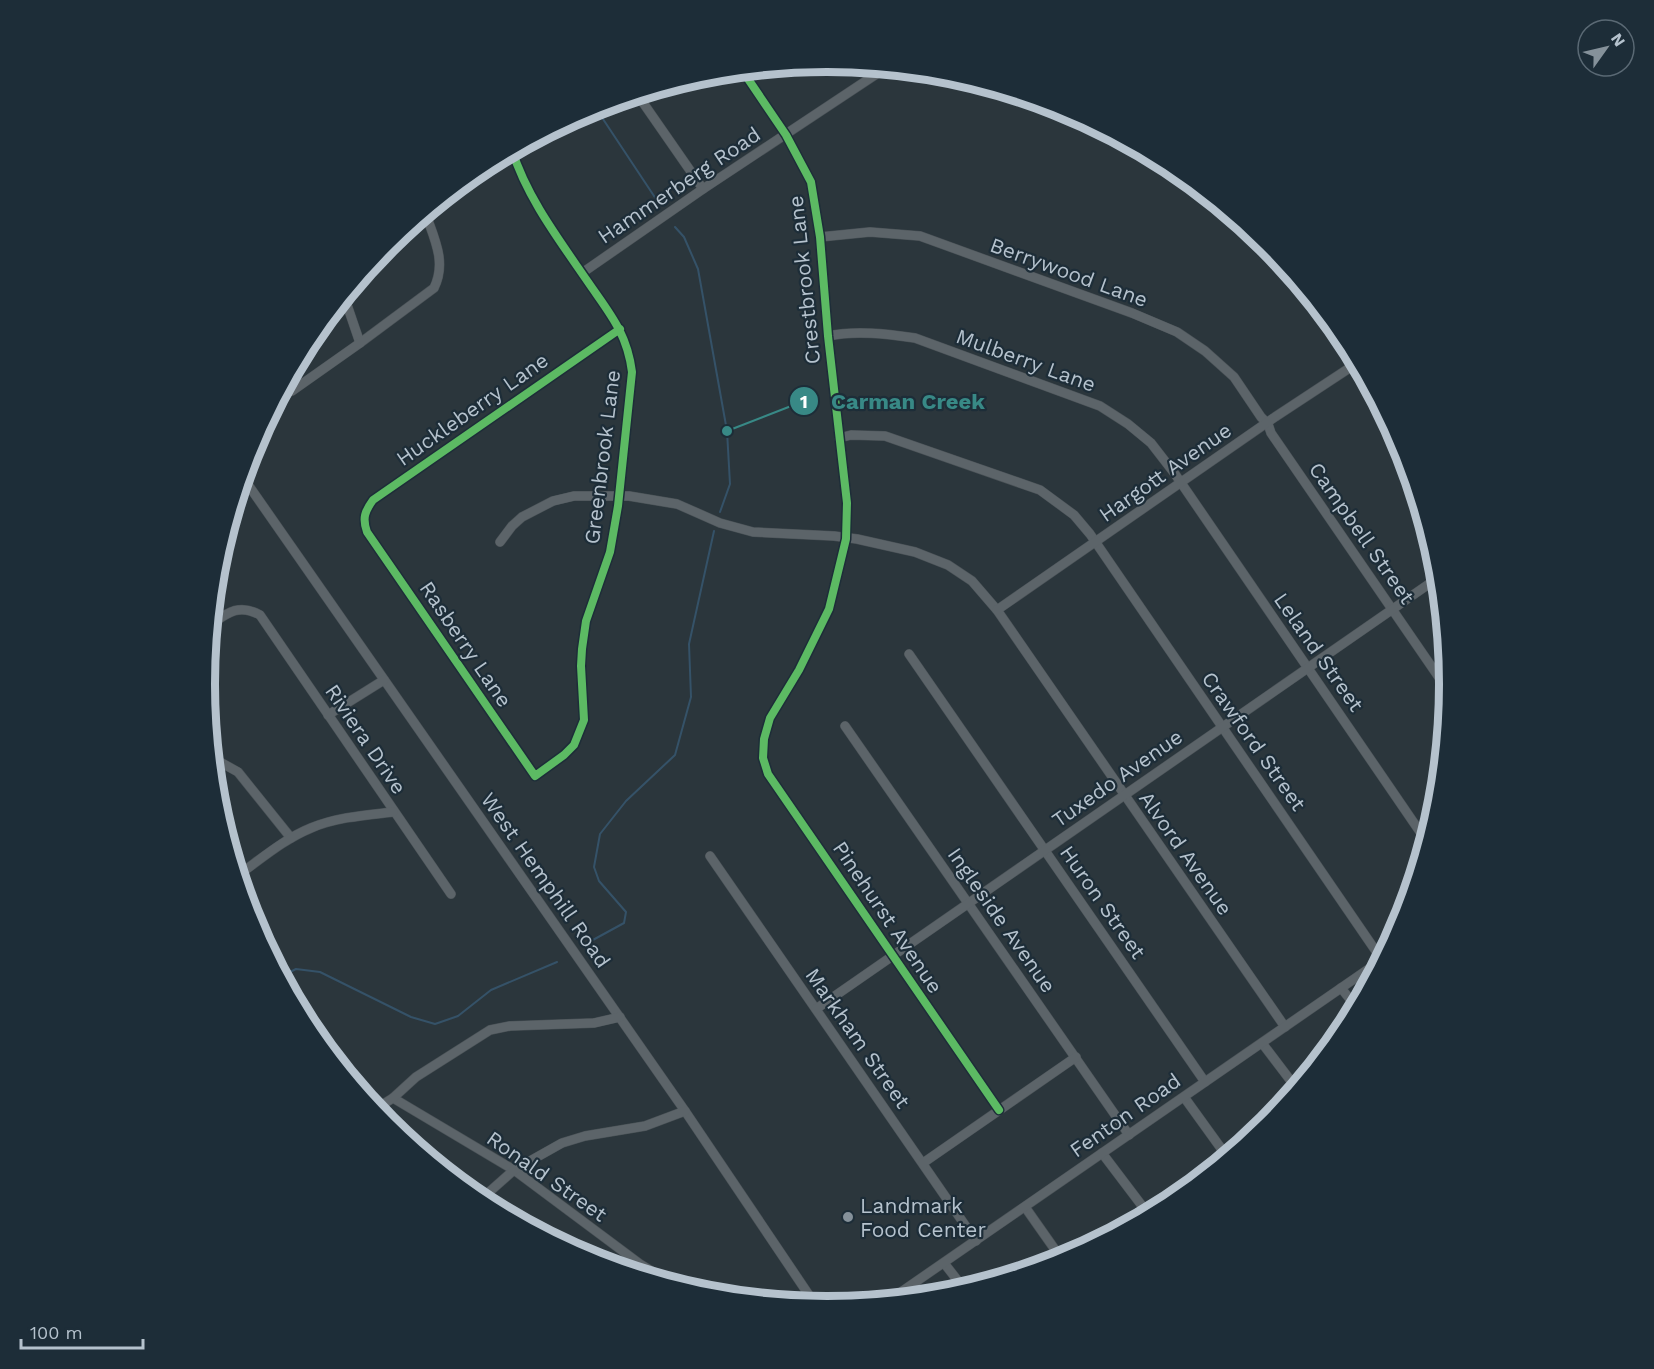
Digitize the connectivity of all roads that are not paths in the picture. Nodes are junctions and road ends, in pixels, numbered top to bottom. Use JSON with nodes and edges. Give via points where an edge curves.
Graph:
{"nodes":[{"id":1,"x":877,"y":74,"type":"edge"},
{"id":2,"x":747,"y":77,"type":"edge"},
{"id":3,"x":642,"y":101,"type":"edge"},
{"id":4,"x":786,"y":135,"type":"junction"},
{"id":5,"x":515,"y":158,"type":"edge"},
{"id":6,"x":703,"y":189,"type":"junction"},
{"id":7,"x":428,"y":220,"type":"edge"},
{"id":8,"x":820,"y":237,"type":"junction"},
{"id":9,"x":582,"y":273,"type":"junction"},
{"id":10,"x":347,"y":305,"type":"edge"},
{"id":11,"x":620,"y":329,"type":"junction"},
{"id":12,"x":828,"y":336,"type":"junction"},
{"id":13,"x":360,"y":344,"type":"junction"},
{"id":14,"x":1350,"y":367,"type":"edge"},
{"id":15,"x":290,"y":391,"type":"edge"},
{"id":16,"x":1268,"y":424,"type":"junction"},
{"id":17,"x":839,"y":438,"type":"junction"},
{"id":18,"x":1180,"y":483,"type":"junction"},
{"id":19,"x":248,"y":485,"type":"edge"},
{"id":20,"x":618,"y":496,"type":"junction"},
{"id":21,"x":367,"y":532,"type":"joint"},
{"id":22,"x":846,"y":539,"type":"junction"},
{"id":23,"x":500,"y":542,"type":"dead end"},
{"id":24,"x":1095,"y":543,"type":"junction"},
{"id":25,"x":1431,"y":583,"type":"edge"},
{"id":26,"x":1393,"y":609,"type":"junction"},
{"id":27,"x":997,"y":610,"type":"junction"},
{"id":28,"x":219,"y":619,"type":"edge"},
{"id":29,"x":909,"y":654,"type":"dead end"},
{"id":30,"x":1308,"y":667,"type":"junction"},
{"id":31,"x":1440,"y":678,"type":"edge"},
{"id":32,"x":384,"y":680,"type":"junction"},
{"id":33,"x":328,"y":715,"type":"junction"},
{"id":34,"x":845,"y":726,"type":"dead end"},
{"id":35,"x":1222,"y":727,"type":"junction"},
{"id":36,"x":764,"y":739,"type":"joint"},
{"id":37,"x":220,"y":762,"type":"edge"},
{"id":38,"x":535,"y":776,"type":"joint"},
{"id":39,"x":1124,"y":795,"type":"junction"},
{"id":40,"x":393,"y":812,"type":"junction"},
{"id":41,"x":1421,"y":833,"type":"edge"},
{"id":42,"x":291,"y":838,"type":"junction"},
{"id":43,"x":1045,"y":850,"type":"junction"},
{"id":44,"x":710,"y":856,"type":"dead end"},
{"id":45,"x":244,"y":871,"type":"edge"},
{"id":46,"x":451,"y":894,"type":"dead end"},
{"id":47,"x":969,"y":903,"type":"junction"},
{"id":48,"x":1378,"y":951,"type":"edge"},
{"id":49,"x":892,"y":956,"type":"junction"},
{"id":50,"x":1369,"y":969,"type":"edge"},
{"id":51,"x":1341,"y":988,"type":"junction"},
{"id":52,"x":1351,"y":1001,"type":"edge"},
{"id":53,"x":816,"y":1010,"type":"junction"},
{"id":54,"x":620,"y":1017,"type":"junction"},
{"id":55,"x":1285,"y":1027,"type":"junction"},
{"id":56,"x":1262,"y":1043,"type":"junction"},
{"id":57,"x":1076,"y":1057,"type":"junction"},
{"id":58,"x":1205,"y":1082,"type":"junction"},
{"id":59,"x":1292,"y":1083,"type":"edge"},
{"id":60,"x":1184,"y":1097,"type":"junction"},
{"id":61,"x":393,"y":1098,"type":"junction"},
{"id":62,"x":382,"y":1105,"type":"edge"},
{"id":63,"x":999,"y":1110,"type":"junction"},
{"id":64,"x":685,"y":1111,"type":"junction"},
{"id":65,"x":1129,"y":1135,"type":"junction"},
{"id":66,"x":1223,"y":1151,"type":"edge"},
{"id":67,"x":1102,"y":1153,"type":"junction"},
{"id":68,"x":923,"y":1163,"type":"junction"},
{"id":69,"x":514,"y":1170,"type":"junction"},
{"id":70,"x":487,"y":1194,"type":"edge"},
{"id":71,"x":1025,"y":1207,"type":"junction"},
{"id":72,"x":1144,"y":1208,"type":"edge"},
{"id":73,"x":976,"y":1240,"type":"junction"},
{"id":74,"x":1056,"y":1252,"type":"edge"},
{"id":75,"x":944,"y":1263,"type":"junction"},
{"id":76,"x":649,"y":1270,"type":"edge"},
{"id":77,"x":959,"y":1282,"type":"edge"},
{"id":78,"x":900,"y":1293,"type":"edge"},
{"id":79,"x":811,"y":1297,"type":"edge"}],
"edges":[{"from":1,"to":4,"type":"street","name":"Hammerberg Road"},
{"from":2,"to":4,"type":"street","name":"Crestbrook Lane"},
{"from":3,"to":6,"type":"street"},
{"from":4,"to":6,"type":"street","name":"Hammerberg Road"},
{"from":4,"to":8,"type":"street","name":"Crestbrook Lane","via":[[811,182]]},
{"from":5,"to":9,"type":"street","name":"Greenbrook Lane","via":[[528,189]]},
{"from":6,"to":9,"type":"street","name":"Hammerberg Road"},
{"from":7,"to":13,"type":"street","via":[[440,254],[434,288]]},
{"from":8,"to":12,"type":"street","name":"Crestbrook Lane"},
{"from":8,"to":16,"type":"street","name":"Berrywood Lane","via":[[870,232],[920,236],[1132,313],[1177,332],[1206,351],[1234,377]]},
{"from":9,"to":11,"type":"street","name":"Greenbrook Lane"},
{"from":10,"to":13,"type":"street"},
{"from":11,"to":20,"type":"street","name":"Greenbrook Lane","via":[[632,372]]},
{"from":11,"to":21,"type":"street","name":"Huckleberry Lane","via":[[373,500],[363,517]]},
{"from":12,"to":17,"type":"street","name":"Crestbrook Lane"},
{"from":12,"to":18,"type":"street","name":"Mulberry Lane","via":[[885,333],[915,338],[1100,406],[1151,443]]},
{"from":13,"to":15,"type":"street"},
{"from":14,"to":16,"type":"street","name":"Hargott Avenue"},
{"from":16,"to":18,"type":"street","name":"Hargott Avenue"},
{"from":16,"to":26,"type":"street","name":"Campbell Street"},
{"from":17,"to":22,"type":"street","name":"Crestbrook Lane","via":[[847,503]]},
{"from":17,"to":24,"type":"street","name":"Crawford Street","via":[[885,436],[1040,490],[1074,515]]},
{"from":18,"to":24,"type":"street","name":"Hargott Avenue"},
{"from":18,"to":30,"type":"street","name":"Leland Street"},
{"from":19,"to":32,"type":"street","name":"West Hemphill Road"},
{"from":20,"to":22,"type":"street","name":"Alvord Avenue","via":[[677,504],[753,532]]},
{"from":20,"to":23,"type":"street","name":"Alvord Avenue","via":[[574,496],[553,501],[522,517]]},
{"from":20,"to":38,"type":"street","name":"Greenbrook Lane","via":[[610,552],[586,621],[580,666],[584,720],[574,745]]},
{"from":21,"to":38,"type":"street","name":"Rasberry Lane"},
{"from":22,"to":27,"type":"street","name":"Alvord Avenue","via":[[915,552],[948,565],[972,581]]},
{"from":22,"to":36,"type":"street","name":"Crestbrook Lane","via":[[829,609],[770,718]]},
{"from":24,"to":27,"type":"street","name":"Hargott Avenue"},
{"from":24,"to":35,"type":"street","name":"Crawford Street"},
{"from":25,"to":26,"type":"street","name":"Tuxedo Avenue"},
{"from":26,"to":30,"type":"street","name":"Tuxedo Avenue"},
{"from":26,"to":31,"type":"street","name":"Campbell Street"},
{"from":27,"to":39,"type":"street","name":"Alvord Avenue"},
{"from":28,"to":33,"type":"street","name":"Riviera Drive","via":[[240,608],[260,615]]},
{"from":29,"to":43,"type":"street","name":"Huron Street"},
{"from":30,"to":35,"type":"street","name":"Tuxedo Avenue"},
{"from":30,"to":41,"type":"street","name":"Leland Street"},
{"from":32,"to":33,"type":"street"},
{"from":32,"to":54,"type":"street","name":"West Hemphill Road"},
{"from":33,"to":40,"type":"street","name":"Riviera Drive"},
{"from":34,"to":47,"type":"street","name":"Ingleside Avenue"},
{"from":35,"to":39,"type":"street","name":"Tuxedo Avenue"},
{"from":35,"to":48,"type":"street","name":"Crawford Street"},
{"from":36,"to":49,"type":"street","name":"Pinehurst Avenue","via":[[763,758],[768,774]]},
{"from":37,"to":42,"type":"street","via":[[238,772]]},
{"from":39,"to":43,"type":"street","name":"Tuxedo Avenue"},
{"from":39,"to":55,"type":"street","name":"Alvord Avenue"},
{"from":40,"to":42,"type":"street","via":[[339,820]]},
{"from":40,"to":46,"type":"street","name":"Riviera Drive"},
{"from":42,"to":45,"type":"street"},
{"from":43,"to":47,"type":"street","name":"Tuxedo Avenue"},
{"from":43,"to":58,"type":"street","name":"Huron Street"},
{"from":44,"to":53,"type":"street","name":"Markham Street"},
{"from":47,"to":49,"type":"street","name":"Tuxedo Avenue"},
{"from":47,"to":57,"type":"street","name":"Ingleside Avenue"},
{"from":49,"to":53,"type":"street","name":"Tuxedo Avenue"},
{"from":49,"to":63,"type":"street","name":"Pinehurst Avenue"},
{"from":50,"to":51,"type":"street","name":"Fenton Road"},
{"from":51,"to":52,"type":"street"},
{"from":51,"to":55,"type":"street","name":"Fenton Road"},
{"from":53,"to":68,"type":"street","name":"Markham Street"},
{"from":54,"to":61,"type":"street","via":[[594,1023],[490,1030],[416,1077]]},
{"from":54,"to":64,"type":"street","name":"West Hemphill Road"},
{"from":55,"to":56,"type":"street","name":"Fenton Road"},
{"from":56,"to":58,"type":"street","name":"Fenton Road"},
{"from":56,"to":59,"type":"street"},
{"from":57,"to":63,"type":"street"},
{"from":57,"to":65,"type":"street","name":"Ingleside Avenue"},
{"from":58,"to":60,"type":"street","name":"Fenton Road"},
{"from":60,"to":65,"type":"street","name":"Fenton Road"},
{"from":60,"to":66,"type":"street"},
{"from":61,"to":62,"type":"street"},
{"from":61,"to":69,"type":"street","name":"Ronald Street"},
{"from":63,"to":68,"type":"street"},
{"from":64,"to":69,"type":"street","via":[[645,1126],[562,1143]]},
{"from":64,"to":79,"type":"street","name":"West Hemphill Road"},
{"from":65,"to":67,"type":"street","name":"Fenton Road"},
{"from":67,"to":71,"type":"street","name":"Fenton Road"},
{"from":67,"to":72,"type":"street"},
{"from":68,"to":73,"type":"street","name":"Markham Street"},
{"from":69,"to":70,"type":"street"},
{"from":69,"to":76,"type":"street","name":"Ronald Street"},
{"from":71,"to":73,"type":"street","name":"Fenton Road"},
{"from":71,"to":74,"type":"street"},
{"from":73,"to":75,"type":"street","name":"Fenton Road"},
{"from":75,"to":77,"type":"street"},
{"from":75,"to":78,"type":"street","name":"Fenton Road"}]}
